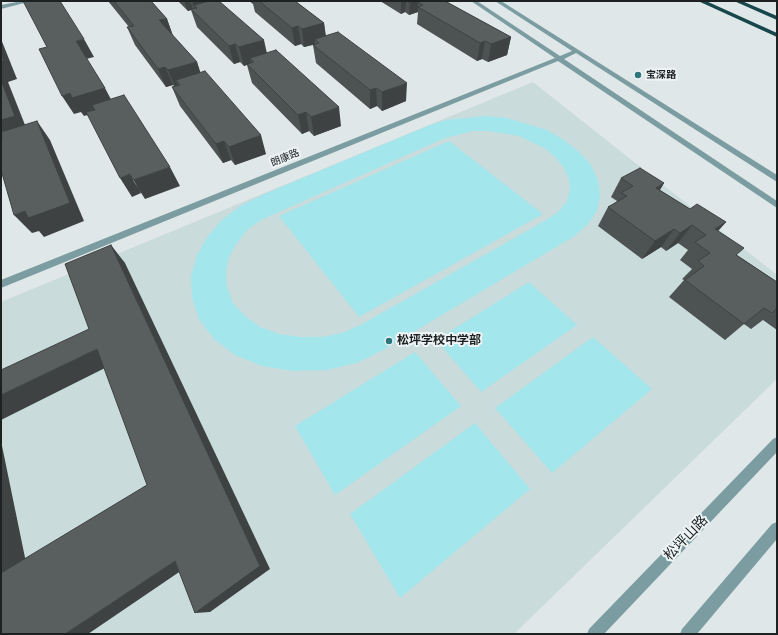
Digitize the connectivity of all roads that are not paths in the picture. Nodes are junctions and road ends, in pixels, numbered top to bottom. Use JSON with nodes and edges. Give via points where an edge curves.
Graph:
{"nodes":[{"id":1,"x":29,"y":1,"type":"edge"},
{"id":2,"x":474,"y":1,"type":"edge"},
{"id":3,"x":498,"y":1,"type":"edge"},
{"id":4,"x":701,"y":1,"type":"edge"},
{"id":5,"x":737,"y":1,"type":"edge"},
{"id":6,"x":1,"y":7,"type":"edge"},
{"id":7,"x":777,"y":18,"type":"edge"},
{"id":8,"x":777,"y":35,"type":"edge"},
{"id":9,"x":577,"y":51,"type":"junction"},
{"id":10,"x":559,"y":58,"type":"junction"},
{"id":11,"x":777,"y":179,"type":"edge"},
{"id":12,"x":777,"y":205,"type":"edge"},
{"id":13,"x":1,"y":284,"type":"edge"},
{"id":14,"x":777,"y":443,"type":"edge"},
{"id":15,"x":777,"y":529,"type":"edge"},
{"id":16,"x":594,"y":634,"type":"edge"},
{"id":17,"x":687,"y":634,"type":"edge"}],
"edges":[{"from":1,"to":6,"type":"street"},
{"from":2,"to":10,"type":"street"},
{"from":3,"to":9,"type":"street"},
{"from":4,"to":8,"type":"highway"},
{"from":5,"to":7,"type":"highway"},
{"from":9,"to":10,"type":"street","name":"朗康路"},
{"from":9,"to":11,"type":"street"},
{"from":10,"to":12,"type":"street"},
{"from":10,"to":13,"type":"street","name":"朗康路"},
{"from":14,"to":16,"type":"street","name":"松坪山路"},
{"from":15,"to":17,"type":"street"}]}
